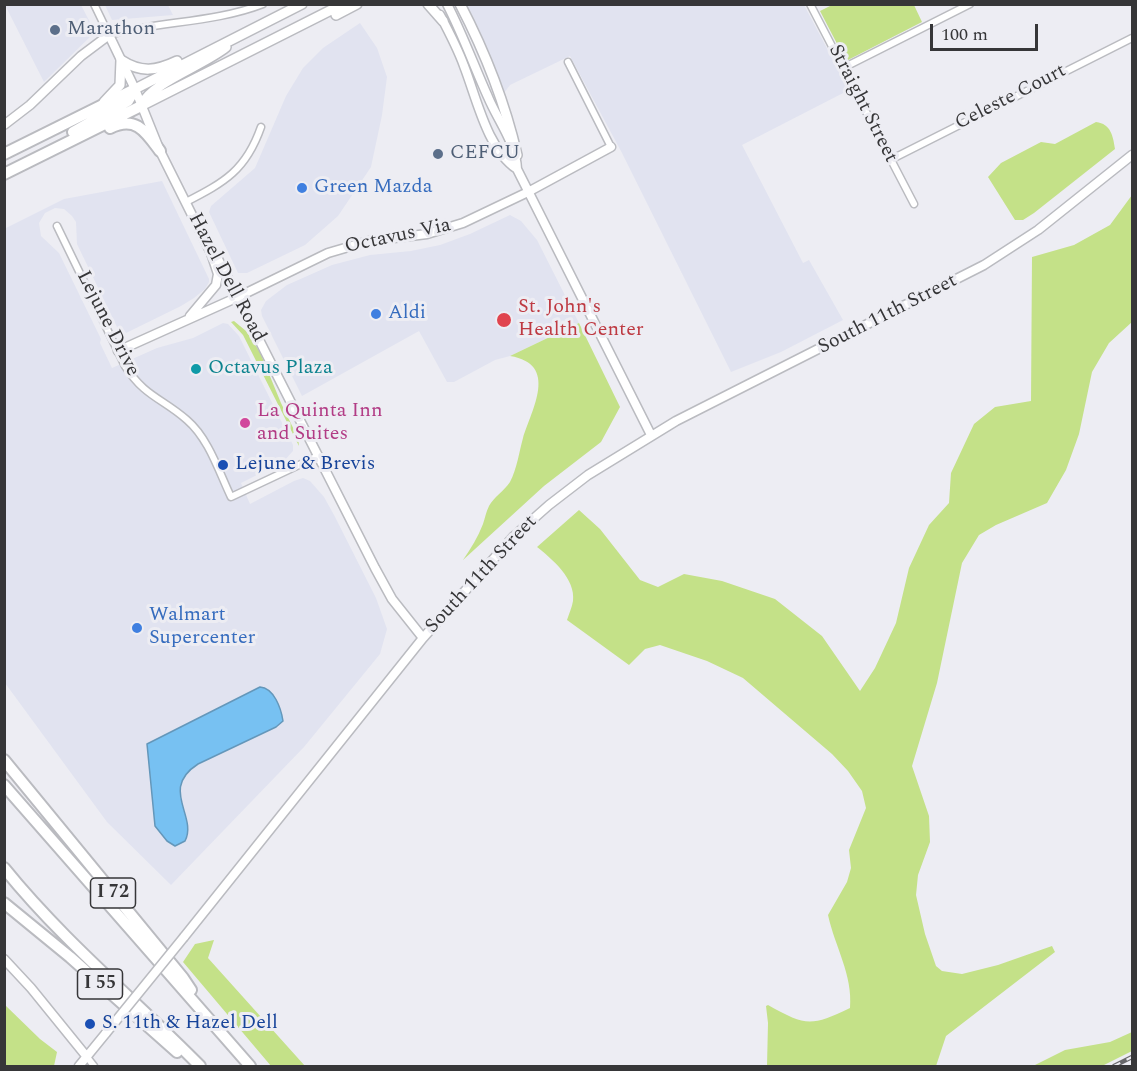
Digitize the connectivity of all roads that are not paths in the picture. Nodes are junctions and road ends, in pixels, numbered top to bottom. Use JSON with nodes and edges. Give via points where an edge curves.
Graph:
{"nodes":[{"id":1,"x":94,"y":4,"type":"edge"},
{"id":2,"x":263,"y":4,"type":"edge"},
{"id":3,"x":302,"y":4,"type":"edge"},
{"id":4,"x":343,"y":4,"type":"edge"},
{"id":5,"x":357,"y":4,"type":"edge"},
{"id":6,"x":428,"y":4,"type":"edge"},
{"id":7,"x":434,"y":4,"type":"edge"},
{"id":8,"x":447,"y":4,"type":"edge"},
{"id":9,"x":460,"y":4,"type":"edge"},
{"id":10,"x":810,"y":4,"type":"edge"},
{"id":11,"x":970,"y":4,"type":"edge"},
{"id":12,"x":443,"y":21,"type":"junction"},
{"id":13,"x":109,"y":35,"type":"junction"},
{"id":14,"x":237,"y":38,"type":"junction"},
{"id":15,"x":1132,"y":38,"type":"edge"},
{"id":16,"x":257,"y":48,"type":"junction"},
{"id":17,"x":121,"y":60,"type":"junction"},
{"id":18,"x":568,"y":62,"type":"dead end"},
{"id":19,"x":843,"y":69,"type":"junction"},
{"id":20,"x":135,"y":89,"type":"junction"},
{"id":21,"x":141,"y":106,"type":"junction"},
{"id":22,"x":99,"y":107,"type":"junction"},
{"id":23,"x":4,"y":125,"type":"edge"},
{"id":24,"x":261,"y":127,"type":"dead end"},
{"id":25,"x":30,"y":142,"type":"junction"},
{"id":26,"x":611,"y":147,"type":"joint"},
{"id":27,"x":4,"y":149,"type":"edge"},
{"id":28,"x":160,"y":151,"type":"junction"},
{"id":29,"x":4,"y":154,"type":"edge"},
{"id":30,"x":46,"y":154,"type":"junction"},
{"id":31,"x":517,"y":155,"type":"junction"},
{"id":32,"x":1132,"y":155,"type":"edge"},
{"id":33,"x":890,"y":160,"type":"junction"},
{"id":34,"x":518,"y":169,"type":"junction"},
{"id":35,"x":4,"y":174,"type":"edge"},
{"id":36,"x":528,"y":192,"type":"junction"},
{"id":37,"x":186,"y":202,"type":"junction"},
{"id":38,"x":914,"y":204,"type":"dead end"},
{"id":39,"x":57,"y":226,"type":"dead end"},
{"id":40,"x":211,"y":253,"type":"junction"},
{"id":41,"x":238,"y":297,"type":"junction"},
{"id":42,"x":187,"y":319,"type":"junction"},
{"id":43,"x":118,"y":351,"type":"junction"},
{"id":44,"x":651,"y":435,"type":"junction"},
{"id":45,"x":318,"y":456,"type":"junction"},
{"id":46,"x":423,"y":638,"type":"junction"},
{"id":47,"x":4,"y":759,"type":"edge"},
{"id":48,"x":4,"y":784,"type":"edge"},
{"id":49,"x":4,"y":868,"type":"edge"},
{"id":50,"x":4,"y":903,"type":"edge"},
{"id":51,"x":4,"y":960,"type":"edge"},
{"id":52,"x":207,"y":1016,"type":"junction"},
{"id":53,"x":87,"y":1057,"type":"junction"},
{"id":54,"x":79,"y":1066,"type":"edge"},
{"id":55,"x":94,"y":1066,"type":"edge"},
{"id":56,"x":194,"y":1066,"type":"edge"},
{"id":57,"x":200,"y":1066,"type":"edge"},
{"id":58,"x":250,"y":1066,"type":"edge"}],
"edges":[{"from":1,"to":13,"type":"street","name":"Hazel Dell Road"},
{"from":2,"to":13,"type":"street","via":[[225,15]]},
{"from":3,"to":14,"type":"main road"},
{"from":4,"to":16,"type":"main road"},
{"from":5,"to":16,"type":"main road","via":[[285,40]]},
{"from":6,"to":12,"type":"main road"},
{"from":7,"to":12,"type":"street"},
{"from":8,"to":31,"type":"street"},
{"from":9,"to":31,"type":"main road","via":[[495,84]]},
{"from":10,"to":19,"type":"street","name":"Straight Street"},
{"from":11,"to":19,"type":"street"},
{"from":12,"to":34,"type":"street","via":[[492,137],[504,159]]},
{"from":13,"to":17,"type":"street","name":"Hazel Dell Road"},
{"from":13,"to":23,"type":"street"},
{"from":14,"to":17,"type":"main road","via":[[155,70],[142,70]]},
{"from":14,"to":20,"type":"main road"},
{"from":14,"to":21,"type":"main road","via":[[214,57],[155,89]]},
{"from":15,"to":33,"type":"street","name":"Celeste Court"},
{"from":16,"to":21,"type":"main road"},
{"from":17,"to":20,"type":"street","name":"Hazel Dell Road"},
{"from":17,"to":22,"type":"main road","via":[[120,85]]},
{"from":18,"to":26,"type":"street"},
{"from":19,"to":33,"type":"street","name":"Straight Street"},
{"from":20,"to":21,"type":"street","name":"Hazel Dell Road"},
{"from":20,"to":22,"type":"highway"},
{"from":20,"to":30,"type":"highway","via":[[129,101],[58,141]]},
{"from":21,"to":28,"type":"street","name":"Hazel Dell Road"},
{"from":21,"to":30,"type":"highway"},
{"from":22,"to":25,"type":"highway"},
{"from":24,"to":37,"type":"street","via":[[253,148],[236,171]]},
{"from":25,"to":27,"type":"highway"},
{"from":25,"to":29,"type":"highway"},
{"from":26,"to":36,"type":"street","name":"Octavus Via"},
{"from":28,"to":30,"type":"highway","via":[[146,133],[130,123],[116,125],[63,152]]},
{"from":28,"to":37,"type":"street","name":"Hazel Dell Road"},
{"from":30,"to":35,"type":"highway"},
{"from":31,"to":34,"type":"street"},
{"from":32,"to":44,"type":"street","name":"South 11th Street","via":[[1038,230],[984,265]]},
{"from":33,"to":38,"type":"street","name":"Straight Street"},
{"from":34,"to":36,"type":"street"},
{"from":36,"to":41,"type":"street","name":"Octavus Via","via":[[441,231],[350,245]]},
{"from":36,"to":44,"type":"street"},
{"from":37,"to":40,"type":"street","name":"Hazel Dell Road"},
{"from":39,"to":43,"type":"street","name":"Lejune Drive"},
{"from":40,"to":41,"type":"street","name":"Hazel Dell Road","via":[[217,257]]},
{"from":40,"to":42,"type":"street","via":[[218,274],[216,285]]},
{"from":41,"to":42,"type":"street","name":"Octavus Via"},
{"from":41,"to":45,"type":"street","name":"Hazel Dell Road"},
{"from":42,"to":43,"type":"street","name":"Octavus Via"},
{"from":43,"to":45,"type":"street","name":"Lejune Drive","via":[[138,385],[189,421],[206,445],[231,497]]},
{"from":44,"to":46,"type":"street","name":"South 11th Street","via":[[588,475],[514,536]]},
{"from":45,"to":46,"type":"street","name":"Hazel Dell Road","via":[[392,599]]},
{"from":46,"to":53,"type":"street","name":"South 11th Street","bridge":true},
{"from":47,"to":52,"type":"highway","number":"I 72","via":[[183,978]]},
{"from":48,"to":52,"type":"highway"},
{"from":49,"to":57,"type":"highway","via":[[50,921]]},
{"from":50,"to":56,"type":"highway","number":"I 55"},
{"from":51,"to":53,"type":"street"},
{"from":52,"to":58,"type":"highway"},
{"from":53,"to":54,"type":"street","name":"South 11th Street"},
{"from":53,"to":55,"type":"street"}]}
